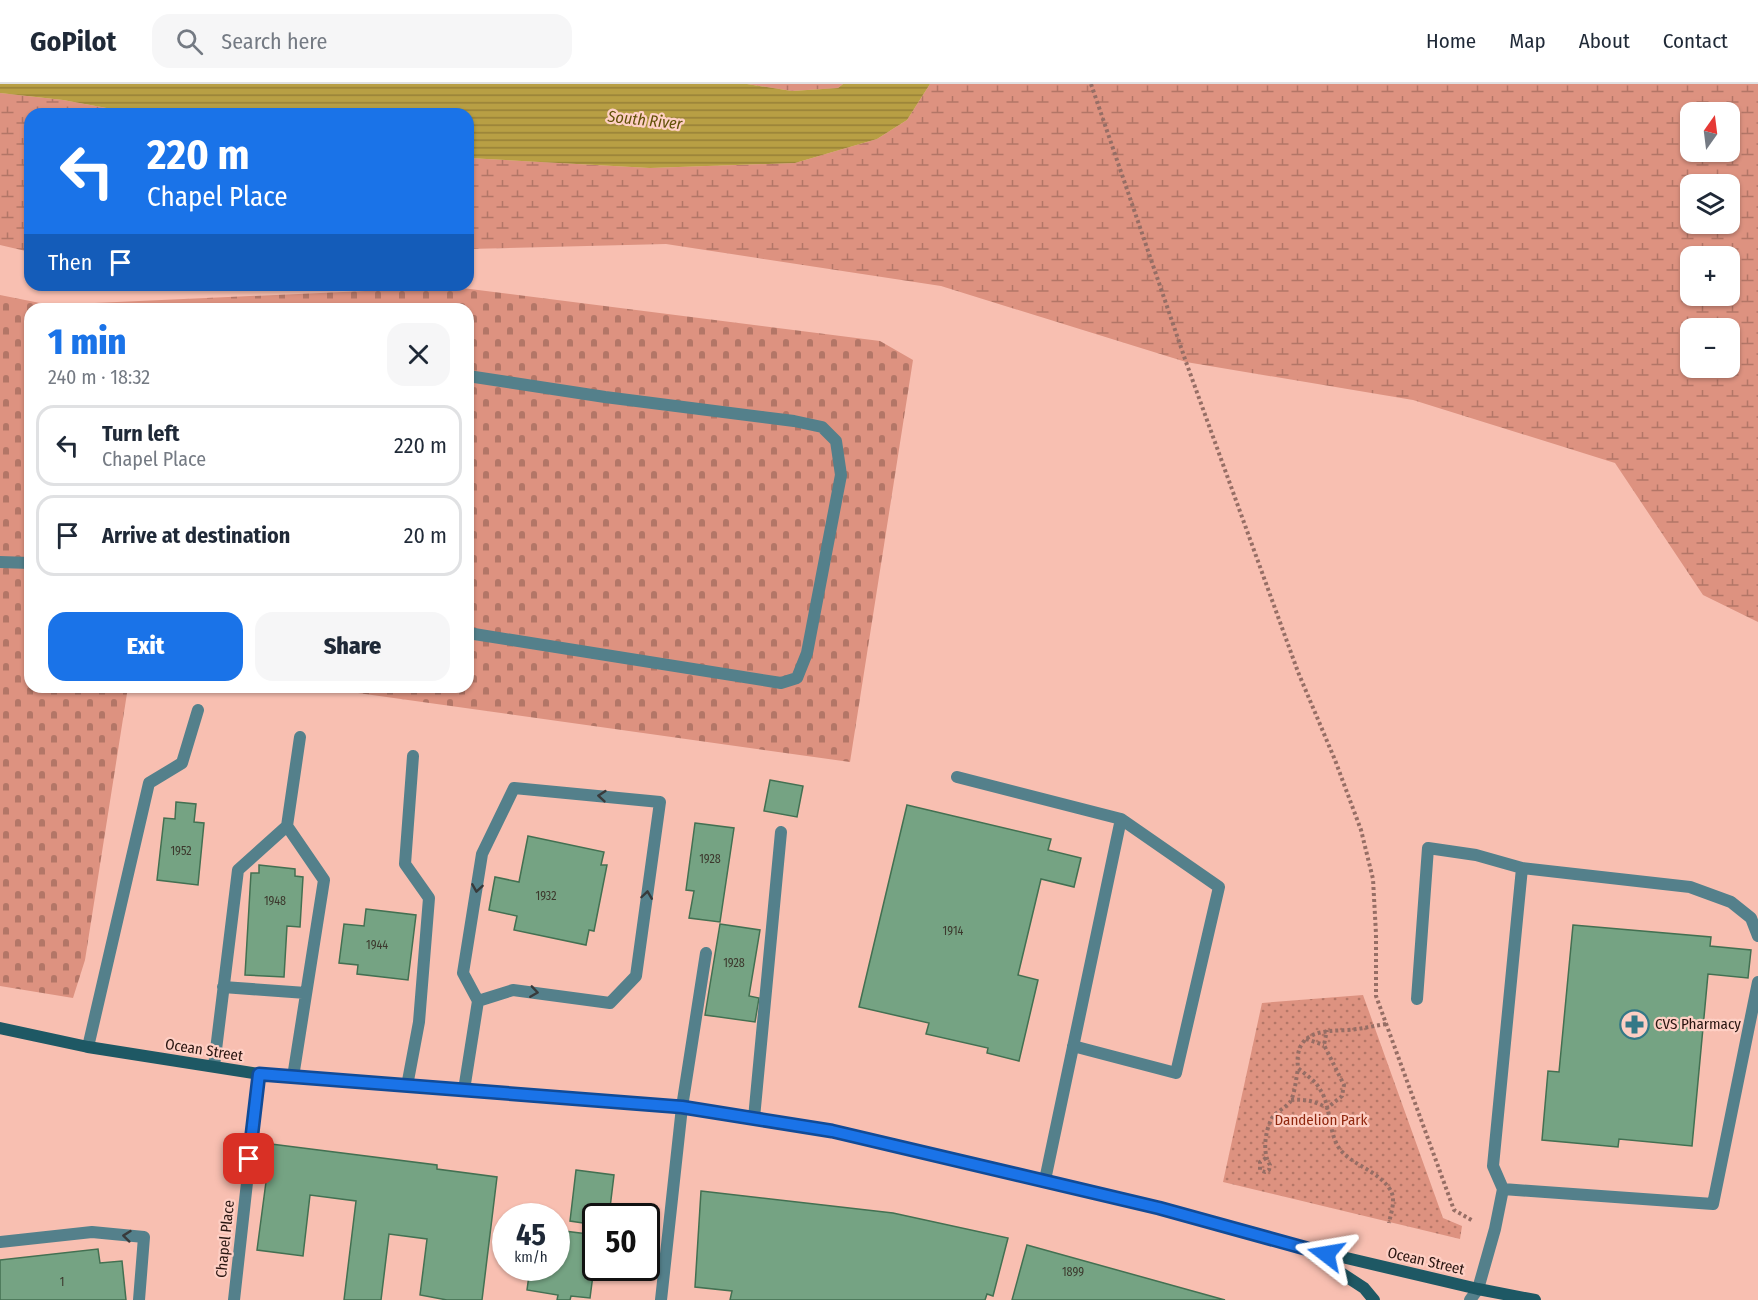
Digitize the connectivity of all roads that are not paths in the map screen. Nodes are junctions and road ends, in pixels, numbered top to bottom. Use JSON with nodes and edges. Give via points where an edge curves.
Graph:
{"nodes":[{"id":1,"x":474,"y":377,"type":"edge"},
{"id":2,"x":0,"y":562,"type":"edge"},
{"id":3,"x":24,"y":563,"type":"edge"},
{"id":4,"x":474,"y":634,"type":"edge"},
{"id":5,"x":198,"y":710,"type":"dead end"},
{"id":6,"x":300,"y":737,"type":"dead end"},
{"id":7,"x":413,"y":756,"type":"dead end"},
{"id":8,"x":957,"y":777,"type":"dead end"},
{"id":9,"x":1120,"y":819,"type":"junction"},
{"id":10,"x":287,"y":826,"type":"junction"},
{"id":11,"x":781,"y":832,"type":"dead end"},
{"id":12,"x":1522,"y":868,"type":"junction"},
{"id":13,"x":1758,"y":936,"type":"edge"},
{"id":14,"x":706,"y":953,"type":"dead end"},
{"id":15,"x":1758,"y":982,"type":"edge"},
{"id":16,"x":223,"y":987,"type":"junction"},
{"id":17,"x":306,"y":993,"type":"junction"},
{"id":18,"x":1417,"y":999,"type":"dead end"},
{"id":19,"x":478,"y":1001,"type":"junction"},
{"id":20,"x":0,"y":1028,"type":"edge"},
{"id":21,"x":1073,"y":1046,"type":"junction"},
{"id":22,"x":88,"y":1047,"type":"junction"},
{"id":23,"x":214,"y":1066,"type":"junction"},
{"id":24,"x":259,"y":1074,"type":"junction"},
{"id":25,"x":292,"y":1077,"type":"junction"},
{"id":26,"x":407,"y":1086,"type":"junction"},
{"id":27,"x":464,"y":1090,"type":"junction"},
{"id":28,"x":682,"y":1107,"type":"junction"},
{"id":29,"x":754,"y":1118,"type":"junction"},
{"id":30,"x":1045,"y":1180,"type":"junction"},
{"id":31,"x":1503,"y":1189,"type":"junction"},
{"id":32,"x":0,"y":1242,"type":"edge"},
{"id":33,"x":1304,"y":1248,"type":"junction"},
{"id":34,"x":1478,"y":1294,"type":"edge"},
{"id":35,"x":139,"y":1300,"type":"edge"},
{"id":36,"x":234,"y":1300,"type":"edge"},
{"id":37,"x":660,"y":1300,"type":"edge"},
{"id":38,"x":1374,"y":1300,"type":"edge"},
{"id":39,"x":1470,"y":1300,"type":"edge"},
{"id":40,"x":1535,"y":1300,"type":"edge"}],
"edges":[{"from":1,"to":4,"type":"street","via":[[822,427],[836,441],[841,476],[807,653],[797,678],[781,683]]},
{"from":2,"to":3,"type":"street"},
{"from":5,"to":22,"type":"street","via":[[182,763],[149,783]]},
{"from":6,"to":10,"type":"street"},
{"from":7,"to":26,"type":"street","via":[[405,864],[429,898],[419,1023]]},
{"from":8,"to":9,"type":"street"},
{"from":9,"to":21,"type":"street"},
{"from":9,"to":21,"type":"street","via":[[1219,887],[1176,1073]]},
{"from":10,"to":16,"type":"street","via":[[238,870]]},
{"from":10,"to":17,"type":"street","via":[[324,880]]},
{"from":11,"to":29,"type":"street"},
{"from":12,"to":13,"type":"street","via":[[1690,887],[1731,902],[1750,918]]},
{"from":12,"to":18,"type":"street","via":[[1476,855],[1428,848]]},
{"from":12,"to":31,"type":"street","via":[[1493,1166]]},
{"from":14,"to":28,"type":"street"},
{"from":15,"to":31,"type":"street","via":[[1713,1204]]},
{"from":16,"to":17,"type":"street"},
{"from":16,"to":23,"type":"street"},
{"from":17,"to":25,"type":"street"},
{"from":19,"to":19,"type":"street","one_way":true,"via":[[513,990],[610,1003],[636,976],[660,802],[514,788],[482,854],[463,973]]},
{"from":19,"to":27,"type":"street"},
{"from":20,"to":22,"type":"main road","name":"Ocean Street"},
{"from":21,"to":30,"type":"street"},
{"from":22,"to":23,"type":"main road","name":"Ocean Street"},
{"from":23,"to":24,"type":"main road","name":"Ocean Street"},
{"from":24,"to":25,"type":"main road","name":"Ocean Street"},
{"from":24,"to":36,"type":"street","name":"Chapel Place"},
{"from":25,"to":26,"type":"main road","name":"Ocean Street"},
{"from":26,"to":27,"type":"main road","name":"Ocean Street"},
{"from":27,"to":28,"type":"main road","name":"Ocean Street"},
{"from":28,"to":29,"type":"main road","name":"Ocean Street"},
{"from":28,"to":37,"type":"street"},
{"from":29,"to":30,"type":"main road","name":"Ocean Street","via":[[832,1131]]},
{"from":30,"to":33,"type":"main road","name":"Ocean Street"},
{"from":31,"to":34,"type":"street"},
{"from":35,"to":32,"type":"street","one_way":true,"via":[[144,1237],[92,1232]]},
{"from":33,"to":34,"type":"main road","name":"Ocean Street"},
{"from":33,"to":38,"type":"main road","via":[[1364,1288]]},
{"from":34,"to":39,"type":"street"},
{"from":34,"to":40,"type":"main road","name":"Ocean Street"}]}
